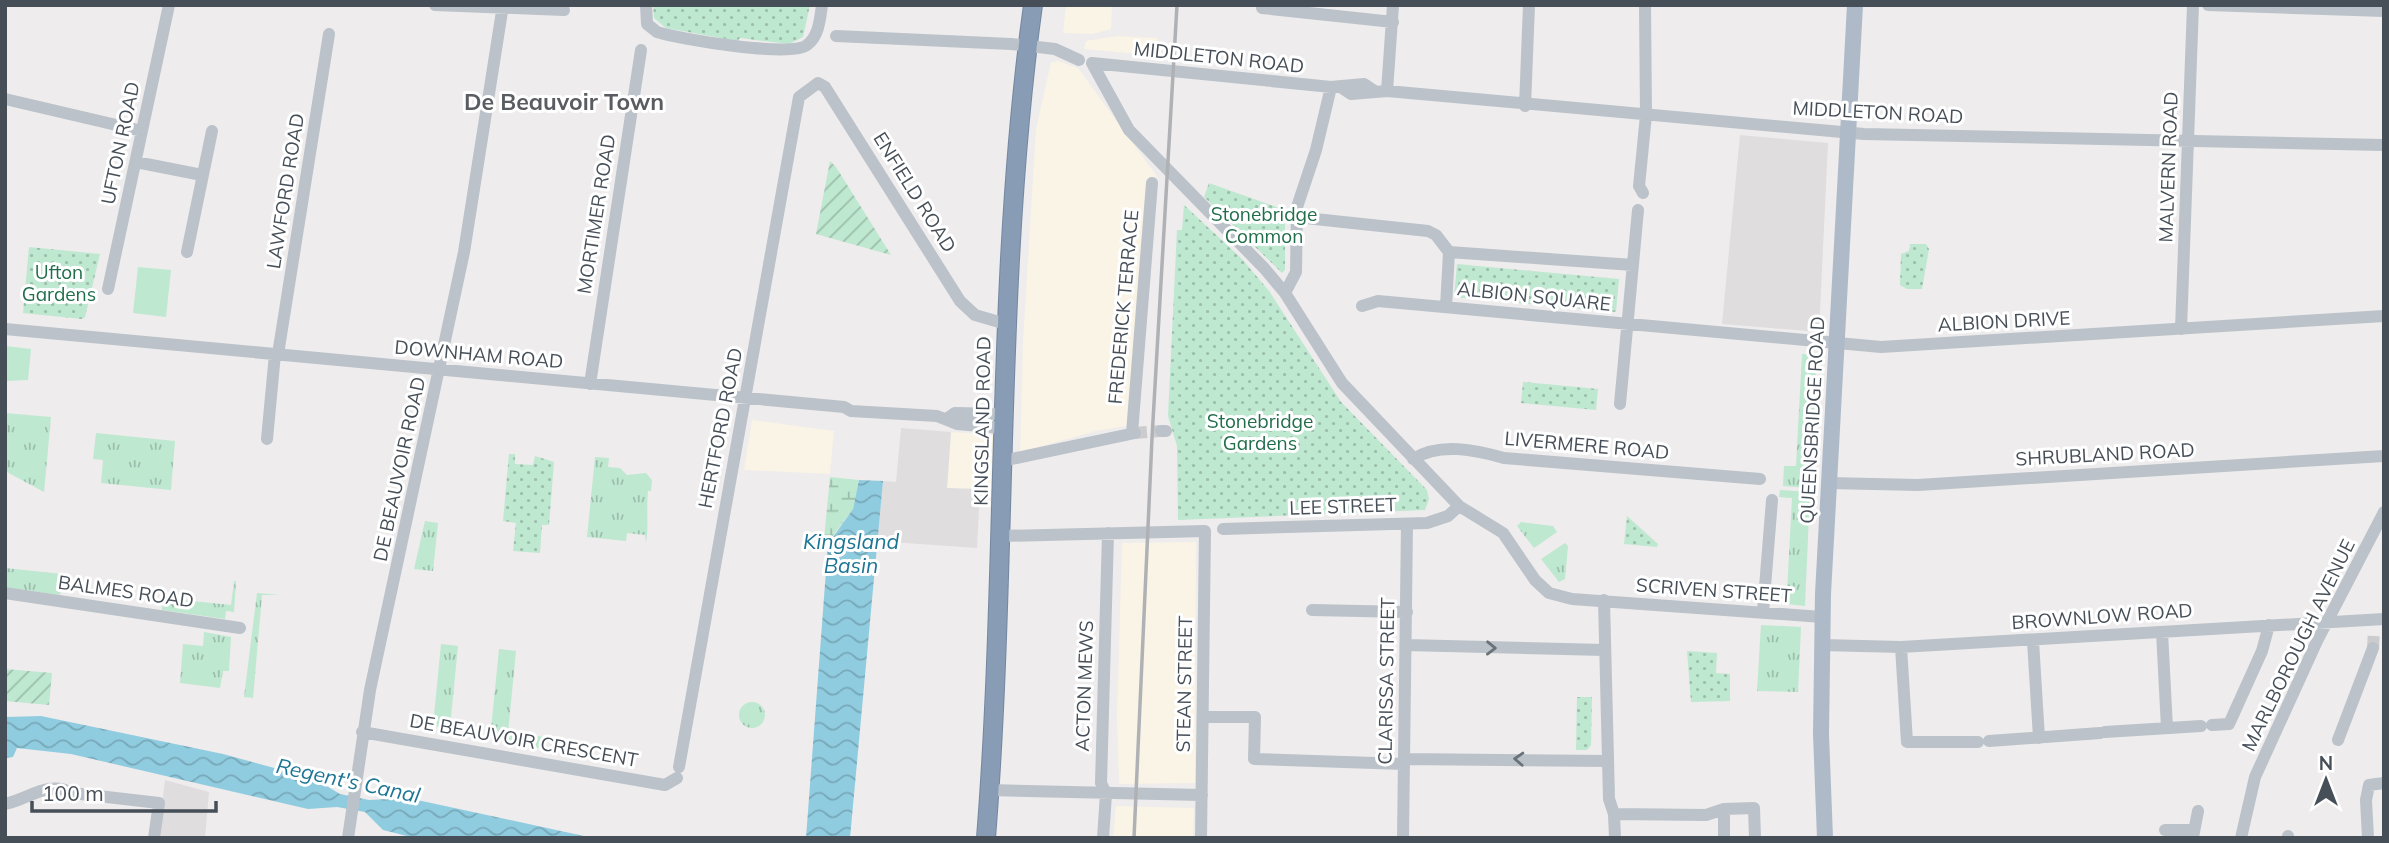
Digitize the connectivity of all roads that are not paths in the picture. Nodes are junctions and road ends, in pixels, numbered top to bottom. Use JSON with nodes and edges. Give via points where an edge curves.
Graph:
{"nodes":[{"id":1,"x":169,"y":5,"type":"edge"},
{"id":2,"x":435,"y":5,"type":"edge"},
{"id":3,"x":646,"y":5,"type":"edge"},
{"id":4,"x":822,"y":5,"type":"edge"},
{"id":5,"x":1033,"y":5,"type":"edge"},
{"id":6,"x":1262,"y":5,"type":"edge"},
{"id":7,"x":1393,"y":5,"type":"edge"},
{"id":8,"x":1529,"y":5,"type":"edge"},
{"id":9,"x":1645,"y":5,"type":"edge"},
{"id":10,"x":1854,"y":5,"type":"edge"},
{"id":11,"x":2193,"y":5,"type":"edge"},
{"id":12,"x":2208,"y":5,"type":"edge"},
{"id":13,"x":503,"y":7,"type":"edge"},
{"id":14,"x":564,"y":9,"type":"dead end"},
{"id":15,"x":2384,"y":11,"type":"edge"},
{"id":16,"x":1393,"y":22,"type":"junction"},
{"id":17,"x":328,"y":34,"type":"dead end"},
{"id":18,"x":836,"y":36,"type":"dead end"},
{"id":19,"x":1027,"y":46,"type":"junction"},
{"id":20,"x":641,"y":50,"type":"dead end"},
{"id":21,"x":1085,"y":61,"type":"junction"},
{"id":22,"x":1336,"y":88,"type":"junction"},
{"id":23,"x":1387,"y":91,"type":"junction"},
{"id":24,"x":799,"y":97,"type":"joint"},
{"id":25,"x":5,"y":99,"type":"edge"},
{"id":26,"x":1525,"y":106,"type":"junction"},
{"id":27,"x":1646,"y":116,"type":"junction"},
{"id":28,"x":142,"y":131,"type":"junction"},
{"id":29,"x":212,"y":131,"type":"dead end"},
{"id":30,"x":1847,"y":132,"type":"junction"},
{"id":31,"x":2188,"y":141,"type":"junction"},
{"id":32,"x":2384,"y":145,"type":"edge"},
{"id":33,"x":136,"y":162,"type":"junction"},
{"id":34,"x":202,"y":175,"type":"junction"},
{"id":35,"x":1152,"y":183,"type":"dead end"},
{"id":36,"x":1643,"y":193,"type":"dead end"},
{"id":37,"x":1638,"y":210,"type":"dead end"},
{"id":38,"x":1296,"y":217,"type":"junction"},
{"id":39,"x":187,"y":252,"type":"dead end"},
{"id":40,"x":1450,"y":252,"type":"junction"},
{"id":41,"x":1633,"y":265,"type":"junction"},
{"id":42,"x":108,"y":289,"type":"dead end"},
{"id":43,"x":1285,"y":293,"type":"junction"},
{"id":44,"x":1362,"y":306,"type":"dead end"},
{"id":45,"x":1446,"y":307,"type":"junction"},
{"id":46,"x":2384,"y":316,"type":"edge"},
{"id":47,"x":1006,"y":324,"type":"junction"},
{"id":48,"x":1627,"y":326,"type":"junction"},
{"id":49,"x":5,"y":329,"type":"edge"},
{"id":50,"x":2181,"y":329,"type":"junction"},
{"id":51,"x":1837,"y":344,"type":"junction"},
{"id":52,"x":277,"y":354,"type":"junction"},
{"id":53,"x":440,"y":370,"type":"junction"},
{"id":54,"x":590,"y":384,"type":"junction"},
{"id":55,"x":746,"y":398,"type":"junction"},
{"id":56,"x":1620,"y":404,"type":"dead end"},
{"id":57,"x":1003,"y":421,"type":"junction"},
{"id":58,"x":267,"y":439,"type":"dead end"},
{"id":59,"x":2384,"y":456,"type":"edge"},
{"id":60,"x":1413,"y":459,"type":"junction"},
{"id":61,"x":1002,"y":461,"type":"junction"},
{"id":62,"x":1760,"y":479,"type":"dead end"},
{"id":63,"x":1828,"y":483,"type":"junction"},
{"id":64,"x":1772,"y":500,"type":"dead end"},
{"id":65,"x":1459,"y":506,"type":"junction"},
{"id":66,"x":2384,"y":512,"type":"edge"},
{"id":67,"x":1408,"y":524,"type":"junction"},
{"id":68,"x":1223,"y":529,"type":"dead end"},
{"id":69,"x":1108,"y":533,"type":"junction"},
{"id":70,"x":1000,"y":536,"type":"junction"},
{"id":71,"x":5,"y":593,"type":"edge"},
{"id":72,"x":1604,"y":600,"type":"junction"},
{"id":73,"x":1312,"y":610,"type":"dead end"},
{"id":74,"x":1407,"y":612,"type":"junction"},
{"id":75,"x":1763,"y":612,"type":"junction"},
{"id":76,"x":1822,"y":617,"type":"junction"},
{"id":77,"x":2328,"y":622,"type":"junction"},
{"id":78,"x":2377,"y":623,"type":"edge"},
{"id":79,"x":2269,"y":625,"type":"junction"},
{"id":80,"x":240,"y":628,"type":"dead end"},
{"id":81,"x":2161,"y":632,"type":"junction"},
{"id":82,"x":2033,"y":640,"type":"junction"},
{"id":83,"x":1406,"y":645,"type":"junction"},
{"id":84,"x":1822,"y":645,"type":"junction"},
{"id":85,"x":1901,"y":647,"type":"junction"},
{"id":86,"x":2373,"y":648,"type":"tunnel mouth"},
{"id":87,"x":1604,"y":650,"type":"junction"},
{"id":88,"x":1203,"y":716,"type":"junction"},
{"id":89,"x":2167,"y":728,"type":"junction"},
{"id":90,"x":362,"y":732,"type":"junction"},
{"id":91,"x":2039,"y":738,"type":"junction"},
{"id":92,"x":2338,"y":740,"type":"dead end"},
{"id":93,"x":1608,"y":761,"type":"junction"},
{"id":94,"x":1404,"y":762,"type":"junction"},
{"id":95,"x":678,"y":772,"type":"joint"},
{"id":96,"x":2384,"y":783,"type":"edge"},
{"id":97,"x":989,"y":790,"type":"junction"},
{"id":98,"x":1106,"y":794,"type":"junction"},
{"id":99,"x":1202,"y":795,"type":"junction"},
{"id":100,"x":5,"y":804,"type":"edge"},
{"id":101,"x":1724,"y":809,"type":"junction"},
{"id":102,"x":2198,"y":811,"type":"dead end"},
{"id":103,"x":1615,"y":814,"type":"junction"},
{"id":104,"x":2165,"y":830,"type":"dead end"},
{"id":105,"x":2193,"y":834,"type":"edge"},
{"id":106,"x":154,"y":838,"type":"edge"},
{"id":107,"x":348,"y":838,"type":"edge"},
{"id":108,"x":986,"y":838,"type":"edge"},
{"id":109,"x":1103,"y":838,"type":"edge"},
{"id":110,"x":1200,"y":838,"type":"edge"},
{"id":111,"x":1403,"y":838,"type":"edge"},
{"id":112,"x":1615,"y":838,"type":"edge"},
{"id":113,"x":1724,"y":838,"type":"edge"},
{"id":114,"x":1755,"y":838,"type":"edge"},
{"id":115,"x":1825,"y":838,"type":"edge"},
{"id":116,"x":2241,"y":838,"type":"edge"},
{"id":117,"x":2368,"y":838,"type":"edge"}],
"edges":[{"from":1,"to":28,"type":"street","name":"UFTON ROAD"},
{"from":2,"to":13,"type":"street"},
{"from":3,"to":4,"type":"street","via":[[647,24],[657,32],[785,51],[806,47],[814,38]]},
{"from":5,"to":19,"type":"highway","name":"KINGSLAND ROAD"},
{"from":6,"to":16,"type":"street"},
{"from":7,"to":16,"type":"street"},
{"from":8,"to":26,"type":"street"},
{"from":9,"to":27,"type":"street"},
{"from":10,"to":30,"type":"main road","name":"QUEENSBRIDGE ROAD"},
{"from":11,"to":31,"type":"street","name":"MALVERN ROAD"},
{"from":12,"to":15,"type":"street"},
{"from":13,"to":14,"type":"street"},
{"from":13,"to":53,"type":"street","name":"DE BEAUVOIR ROAD"},
{"from":16,"to":23,"type":"street"},
{"from":17,"to":52,"type":"street","name":"LAWFORD ROAD"},
{"from":18,"to":19,"type":"street","name":"MIDDLETON ROAD"},
{"from":19,"to":21,"type":"street","name":"MIDDLETON ROAD","via":[[1055,49]]},
{"from":19,"to":47,"type":"highway","name":"KINGSLAND ROAD"},
{"from":20,"to":54,"type":"street","name":"MORTIMER ROAD"},
{"from":21,"to":22,"type":"street","name":"MIDDLETON ROAD"},
{"from":21,"to":43,"type":"street","name":"SCRIVEN STREET","via":[[1142,146]]},
{"from":22,"to":23,"type":"street","name":"MIDDLETON ROAD","via":[[1364,84]]},
{"from":22,"to":38,"type":"street"},
{"from":23,"to":26,"type":"street","name":"MIDDLETON ROAD"},
{"from":24,"to":47,"type":"street","name":"ENFIELD ROAD","via":[[818,83],[825,87],[960,301],[975,315]]},
{"from":24,"to":55,"type":"street","name":"HERTFORD ROAD"},
{"from":25,"to":28,"type":"street"},
{"from":26,"to":27,"type":"street","name":"MIDDLETON ROAD"},
{"from":27,"to":30,"type":"street","name":"MIDDLETON ROAD"},
{"from":27,"to":36,"type":"street","via":[[1639,187]]},
{"from":28,"to":33,"type":"street","name":"UFTON ROAD"},
{"from":29,"to":34,"type":"street"},
{"from":30,"to":31,"type":"street","name":"MIDDLETON ROAD"},
{"from":30,"to":51,"type":"main road","name":"QUEENSBRIDGE ROAD"},
{"from":31,"to":32,"type":"street","name":"MIDDLETON ROAD"},
{"from":31,"to":50,"type":"street","name":"MALVERN ROAD"},
{"from":33,"to":34,"type":"street"},
{"from":33,"to":42,"type":"street","name":"UFTON ROAD"},
{"from":34,"to":39,"type":"street"},
{"from":35,"to":61,"type":"street","name":"FREDERICK TERRACE","via":[[1134,433]]},
{"from":37,"to":41,"type":"street","name":"ALBION SQUARE"},
{"from":38,"to":40,"type":"street","via":[[1428,231]]},
{"from":38,"to":43,"type":"street","via":[[1296,272]]},
{"from":40,"to":41,"type":"street","name":"ALBION SQUARE"},
{"from":40,"to":45,"type":"street","name":"ALBION SQUARE"},
{"from":41,"to":48,"type":"street","name":"ALBION SQUARE"},
{"from":43,"to":60,"type":"street","name":"SCRIVEN STREET","via":[[1342,383]]},
{"from":44,"to":45,"type":"street","via":[[1378,301]]},
{"from":45,"to":48,"type":"street","name":"ALBION SQUARE"},
{"from":46,"to":50,"type":"street","name":"ALBION DRIVE"},
{"from":47,"to":57,"type":"highway","name":"KINGSLAND ROAD"},
{"from":48,"to":51,"type":"street","name":"ALBION DRIVE"},
{"from":48,"to":56,"type":"street"},
{"from":49,"to":52,"type":"street","name":"DOWNHAM ROAD"},
{"from":50,"to":51,"type":"street","name":"ALBION DRIVE","via":[[1901,346]]},
{"from":51,"to":63,"type":"main road","name":"QUEENSBRIDGE ROAD"},
{"from":52,"to":53,"type":"street","name":"DOWNHAM ROAD"},
{"from":52,"to":58,"type":"street","name":"LAWFORD ROAD"},
{"from":53,"to":54,"type":"street","name":"DOWNHAM ROAD"},
{"from":53,"to":90,"type":"street","name":"DE BEAUVOIR ROAD"},
{"from":54,"to":55,"type":"street","name":"DOWNHAM ROAD"},
{"from":55,"to":57,"type":"street","name":"DOWNHAM ROAD","via":[[885,415],[947,418],[955,413]]},
{"from":55,"to":95,"type":"street","name":"HERTFORD ROAD"},
{"from":57,"to":61,"type":"highway","name":"KINGSLAND ROAD"},
{"from":59,"to":63,"type":"street","name":"SHRUBLAND ROAD","via":[[1918,485]]},
{"from":60,"to":62,"type":"street","name":"LIVERMERE ROAD","via":[[1442,449]]},
{"from":60,"to":65,"type":"street","name":"SCRIVEN STREET"},
{"from":61,"to":70,"type":"highway","name":"KINGSLAND ROAD"},
{"from":63,"to":76,"type":"main road","name":"QUEENSBRIDGE ROAD"},
{"from":64,"to":75,"type":"street"},
{"from":65,"to":67,"type":"street","name":"LEE STREET","via":[[1438,521]]},
{"from":65,"to":72,"type":"street","name":"SCRIVEN STREET","via":[[1497,528],[1549,593]]},
{"from":66,"to":77,"type":"street","name":"MARLBOROUGH AVENUE"},
{"from":67,"to":68,"type":"street","name":"LEE STREET"},
{"from":67,"to":74,"type":"street","name":"CLARISSA STREET"},
{"from":69,"to":70,"type":"street"},
{"from":69,"to":88,"type":"street","name":"STEAN STREET","via":[[1205,531]]},
{"from":69,"to":98,"type":"street","name":"ACTON MEWS","via":[[1101,783]]},
{"from":70,"to":97,"type":"highway","name":"KINGSLAND ROAD"},
{"from":71,"to":80,"type":"street","name":"BALMES ROAD"},
{"from":72,"to":75,"type":"street","name":"SCRIVEN STREET"},
{"from":72,"to":87,"type":"street"},
{"from":73,"to":74,"type":"street"},
{"from":74,"to":83,"type":"street","name":"CLARISSA STREET"},
{"from":75,"to":76,"type":"street","name":"SCRIVEN STREET"},
{"from":76,"to":84,"type":"main road","name":"QUEENSBRIDGE ROAD"},
{"from":77,"to":78,"type":"street","name":"BROWNLOW ROAD"},
{"from":77,"to":79,"type":"street","name":"BROWNLOW ROAD"},
{"from":77,"to":116,"type":"street","name":"MARLBOROUGH AVENUE","via":[[2255,777]]},
{"from":79,"to":81,"type":"street","name":"BROWNLOW ROAD"},
{"from":79,"to":89,"type":"street","via":[[2229,724]]},
{"from":81,"to":82,"type":"street","name":"BROWNLOW ROAD"},
{"from":81,"to":89,"type":"street"},
{"from":82,"to":85,"type":"street","name":"BROWNLOW ROAD"},
{"from":82,"to":91,"type":"street"},
{"from":83,"to":87,"type":"street","one_way":true},
{"from":83,"to":94,"type":"street","name":"CLARISSA STREET"},
{"from":84,"to":85,"type":"street","name":"BROWNLOW ROAD"},
{"from":84,"to":115,"type":"main road","name":"QUEENSBRIDGE ROAD"},
{"from":85,"to":91,"type":"street","via":[[1907,742]]},
{"from":86,"to":92,"type":"street"},
{"from":87,"to":93,"type":"street"},
{"from":88,"to":94,"type":"street","via":[[1255,717],[1254,759]]},
{"from":88,"to":99,"type":"street","name":"STEAN STREET"},
{"from":89,"to":91,"type":"street"},
{"from":90,"to":95,"type":"street","name":"DE BEAUVOIR CRESCENT","via":[[665,785]]},
{"from":90,"to":107,"type":"street","name":"DE BEAUVOIR ROAD"},
{"from":93,"to":94,"type":"street","one_way":true},
{"from":93,"to":103,"type":"street","via":[[1609,799]]},
{"from":94,"to":111,"type":"street","name":"CLARISSA STREET"},
{"from":96,"to":117,"type":"street","via":[[2369,786]]},
{"from":97,"to":98,"type":"street"},
{"from":97,"to":108,"type":"highway","name":"KINGSLAND ROAD"},
{"from":98,"to":99,"type":"street"},
{"from":98,"to":109,"type":"street","name":"ACTON MEWS"},
{"from":99,"to":110,"type":"street","name":"STEAN STREET"},
{"from":100,"to":106,"type":"street","via":[[61,787],[72,793],[159,803]]},
{"from":101,"to":103,"type":"street","via":[[1706,815]]},
{"from":101,"to":113,"type":"street"},
{"from":101,"to":114,"type":"street","via":[[1754,808]]},
{"from":102,"to":105,"type":"street"},
{"from":103,"to":112,"type":"street"},
{"from":104,"to":105,"type":"street"}]}
